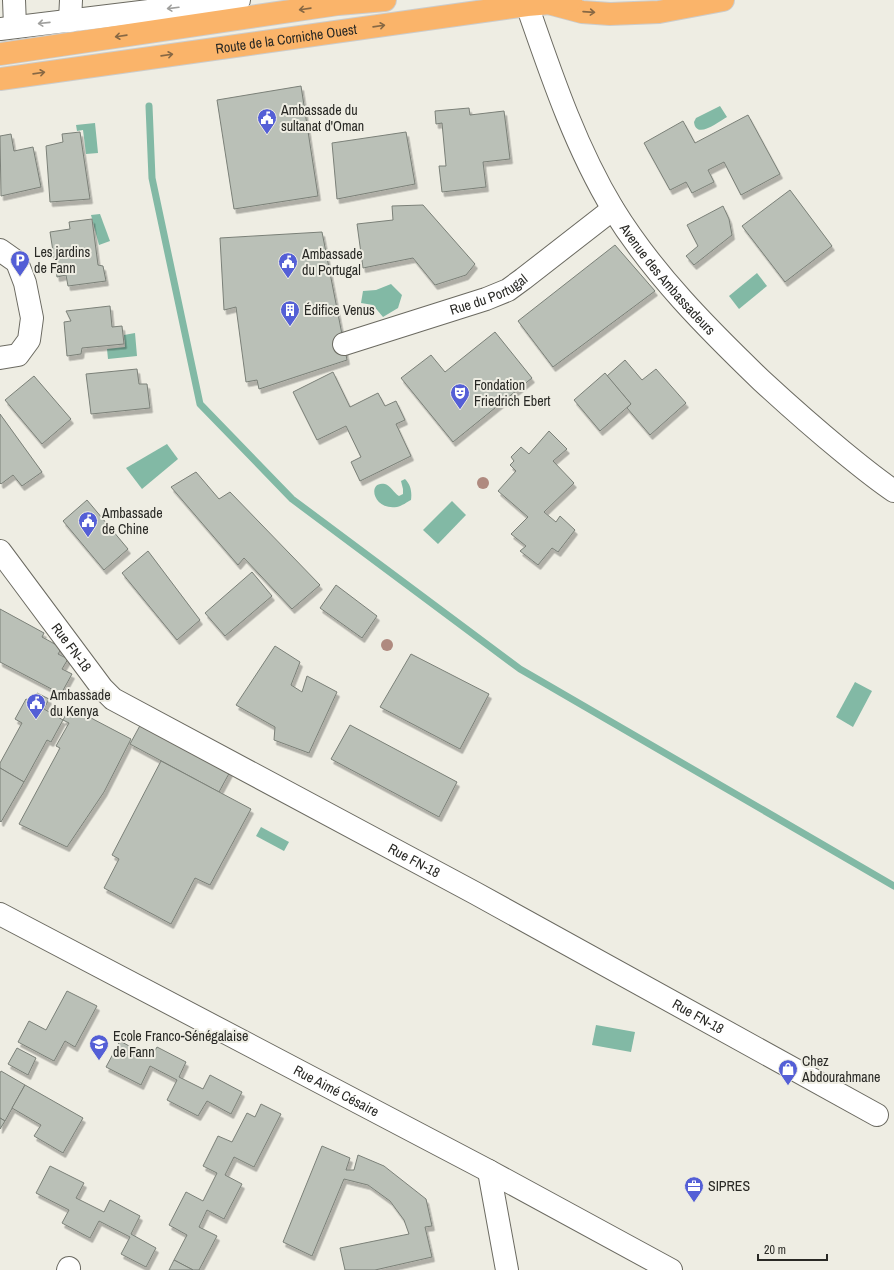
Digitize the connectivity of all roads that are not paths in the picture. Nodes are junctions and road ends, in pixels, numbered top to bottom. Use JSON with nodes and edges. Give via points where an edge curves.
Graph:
{"nodes":[{"id":1,"x":14,"y":0,"type":"edge"},
{"id":2,"x":240,"y":0,"type":"edge"},
{"id":3,"x":385,"y":0,"type":"edge"},
{"id":4,"x":724,"y":0,"type":"edge"},
{"id":5,"x":331,"y":2,"type":"edge"},
{"id":6,"x":561,"y":2,"type":"edge"},
{"id":7,"x":527,"y":5,"type":"junction"},
{"id":8,"x":70,"y":10,"type":"edge"},
{"id":9,"x":8,"y":27,"type":"edge"},
{"id":10,"x":0,"y":54,"type":"edge"},
{"id":11,"x":0,"y":78,"type":"edge"},
{"id":12,"x":613,"y":209,"type":"junction"},
{"id":13,"x":0,"y":250,"type":"edge"},
{"id":14,"x":344,"y":344,"type":"dead end"},
{"id":15,"x":0,"y":358,"type":"edge"},
{"id":16,"x":894,"y":491,"type":"edge"},
{"id":17,"x":0,"y":551,"type":"edge"},
{"id":18,"x":0,"y":914,"type":"edge"},
{"id":19,"x":877,"y":1115,"type":"dead end"},
{"id":20,"x":489,"y":1171,"type":"junction"},
{"id":21,"x":666,"y":1269,"type":"edge"},
{"id":22,"x":507,"y":1270,"type":"edge"}],
"edges":[{"from":1,"to":9,"type":"street"},
{"from":2,"to":8,"type":"street","one_way":true},
{"from":3,"to":5,"type":"highway","name":"Route de la Corniche Ouest"},
{"from":6,"to":4,"type":"highway","one_way":true,"via":[[582,12],[610,14],[660,12]]},
{"from":5,"to":10,"type":"highway","name":"Route de la Corniche Ouest","one_way":true},
{"from":6,"to":7,"type":"highway","name":"Route de la Corniche Ouest"},
{"from":11,"to":7,"type":"highway","name":"Route de la Corniche Ouest","one_way":true},
{"from":7,"to":12,"type":"street","name":"Avenue des Ambassadeurs","via":[[558,91],[586,157]]},
{"from":8,"to":9,"type":"street","one_way":true},
{"from":12,"to":14,"type":"street","name":"Rue du Portugal","via":[[508,290]]},
{"from":12,"to":16,"type":"street","name":"Avenue des Ambassadeurs","via":[[665,281],[728,348],[797,414]]},
{"from":13,"to":15,"type":"street","via":[[17,262],[25,283],[32,318],[29,340],[18,355]]},
{"from":17,"to":19,"type":"street","name":"Rue FN-18","via":[[102,688],[113,699],[475,893]]},
{"from":18,"to":20,"type":"street","name":"Rue Aimé Césaire"},
{"from":20,"to":21,"type":"street","name":"Rue Aimé Césaire"},
{"from":20,"to":22,"type":"street"}]}
